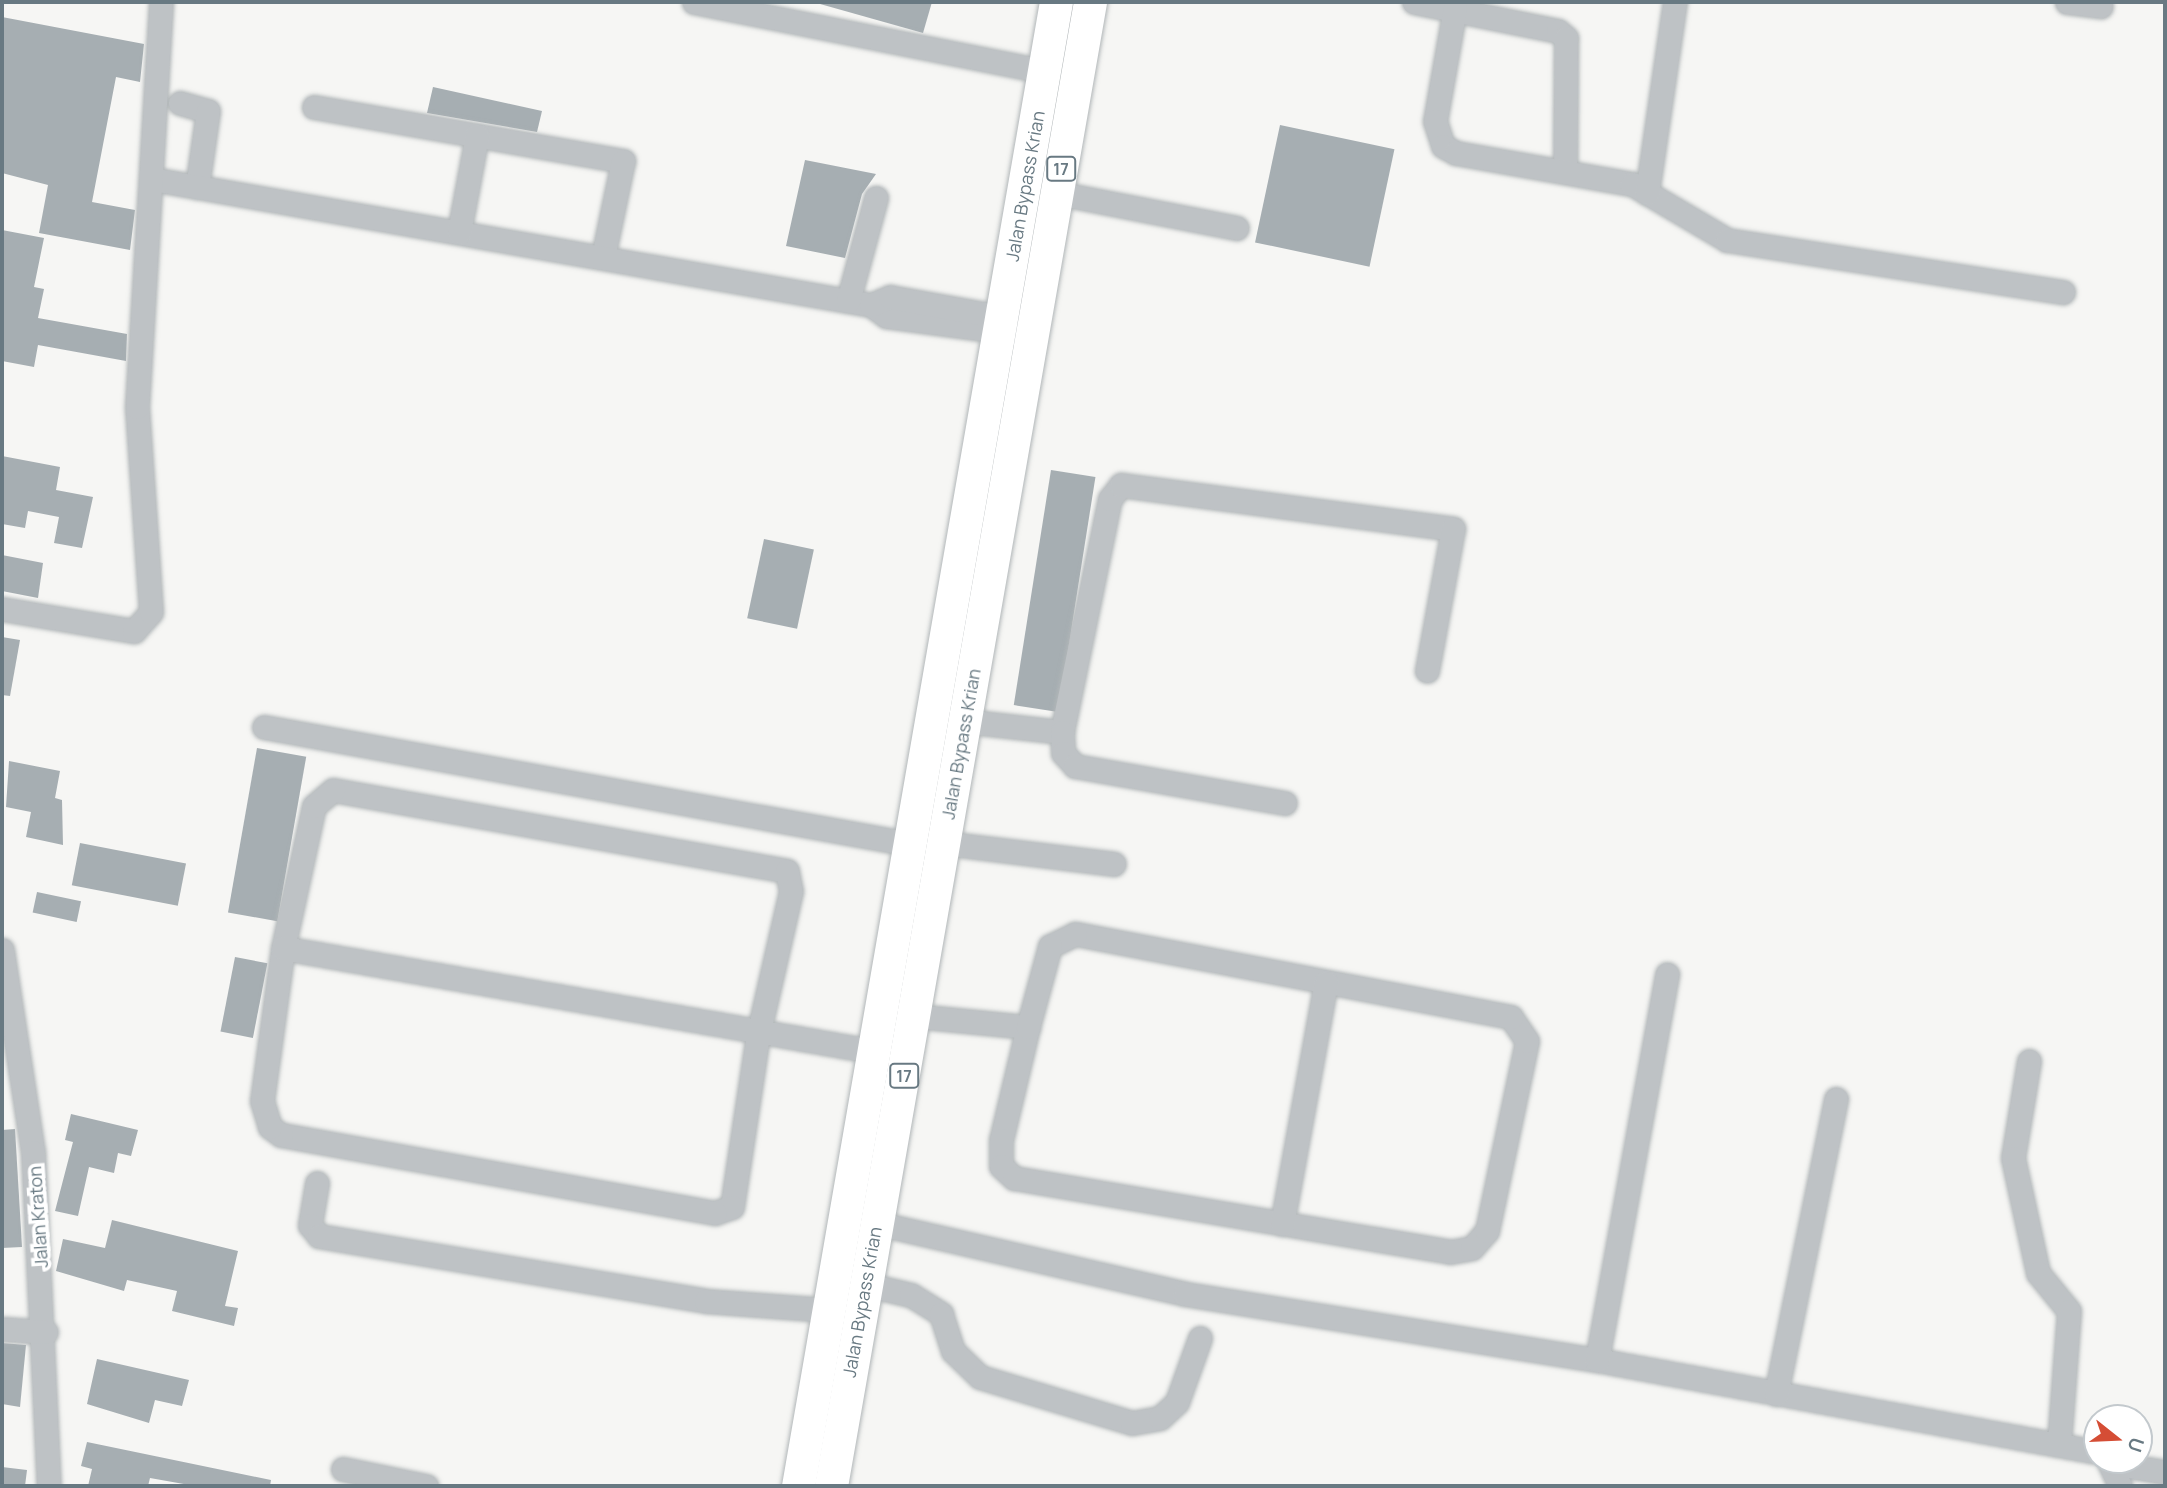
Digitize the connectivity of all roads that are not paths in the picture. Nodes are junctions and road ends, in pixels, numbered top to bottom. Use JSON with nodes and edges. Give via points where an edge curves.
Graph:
{"nodes":[{"id":1,"x":161,"y":2,"type":"edge"},
{"id":2,"x":695,"y":2,"type":"edge"},
{"id":3,"x":1056,"y":2,"type":"edge"},
{"id":4,"x":1090,"y":2,"type":"edge"},
{"id":5,"x":1414,"y":2,"type":"edge"},
{"id":6,"x":1675,"y":2,"type":"edge"},
{"id":7,"x":2067,"y":2,"type":"edge"},
{"id":8,"x":2101,"y":6,"type":"dead end"},
{"id":9,"x":1455,"y":8,"type":"junction"},
{"id":10,"x":1044,"y":71,"type":"junction"},
{"id":11,"x":180,"y":103,"type":"dead end"},
{"id":12,"x":314,"y":107,"type":"dead end"},
{"id":13,"x":477,"y":136,"type":"junction"},
{"id":14,"x":1573,"y":172,"type":"junction"},
{"id":15,"x":152,"y":179,"type":"junction"},
{"id":16,"x":197,"y":187,"type":"junction"},
{"id":17,"x":1639,"y":188,"type":"junction"},
{"id":18,"x":1057,"y":193,"type":"junction"},
{"id":19,"x":876,"y":198,"type":"dead end"},
{"id":20,"x":1237,"y":228,"type":"dead end"},
{"id":21,"x":459,"y":232,"type":"junction"},
{"id":22,"x":603,"y":257,"type":"junction"},
{"id":23,"x":2063,"y":292,"type":"dead end"},
{"id":24,"x":848,"y":301,"type":"junction"},
{"id":25,"x":1001,"y":324,"type":"junction"},
{"id":26,"x":1035,"y":330,"type":"junction"},
{"id":27,"x":2,"y":610,"type":"edge"},
{"id":28,"x":1427,"y":671,"type":"dead end"},
{"id":29,"x":964,"y":721,"type":"junction"},
{"id":30,"x":264,"y":727,"type":"dead end"},
{"id":31,"x":1062,"y":732,"type":"junction"},
{"id":32,"x":1285,"y":803,"type":"dead end"},
{"id":33,"x":944,"y":843,"type":"junction"},
{"id":34,"x":910,"y":844,"type":"junction"},
{"id":35,"x":1114,"y":863,"type":"dead end"},
{"id":36,"x":283,"y":948,"type":"junction"},
{"id":37,"x":2,"y":950,"type":"edge"},
{"id":38,"x":1667,"y":974,"type":"dead end"},
{"id":39,"x":1326,"y":983,"type":"junction"},
{"id":40,"x":915,"y":1016,"type":"junction"},
{"id":41,"x":1028,"y":1027,"type":"junction"},
{"id":42,"x":758,"y":1035,"type":"junction"},
{"id":43,"x":877,"y":1052,"type":"junction"},
{"id":44,"x":2029,"y":1061,"type":"dead end"},
{"id":45,"x":1836,"y":1099,"type":"dead end"},
{"id":46,"x":317,"y":1183,"type":"dead end"},
{"id":47,"x":876,"y":1223,"type":"junction"},
{"id":48,"x":1282,"y":1224,"type":"junction"},
{"id":49,"x":864,"y":1284,"type":"junction"},
{"id":50,"x":828,"y":1310,"type":"junction"},
{"id":51,"x":2,"y":1329,"type":"edge"},
{"id":52,"x":46,"y":1332,"type":"junction"},
{"id":53,"x":1200,"y":1339,"type":"dead end"},
{"id":54,"x":1597,"y":1360,"type":"junction"},
{"id":55,"x":1776,"y":1394,"type":"junction"},
{"id":56,"x":2059,"y":1445,"type":"junction"},
{"id":57,"x":2083,"y":1452,"type":"edge"},
{"id":58,"x":343,"y":1469,"type":"dead end"},
{"id":59,"x":50,"y":1486,"type":"edge"},
{"id":60,"x":426,"y":1486,"type":"edge"},
{"id":61,"x":798,"y":1486,"type":"edge"},
{"id":62,"x":831,"y":1486,"type":"edge"}],
"edges":[{"from":1,"to":15,"type":"street"},
{"from":2,"to":10,"type":"street"},
{"from":3,"to":10,"type":"highway","name":"Jalan Bypass Krian","number":"17"},
{"from":4,"to":18,"type":"highway","name":"Jalan Bypass Krian","number":"17"},
{"from":5,"to":9,"type":"street"},
{"from":6,"to":17,"type":"street"},
{"from":7,"to":8,"type":"street"},
{"from":9,"to":14,"type":"street","via":[[1558,31],[1566,38]]},
{"from":9,"to":14,"type":"street","via":[[1435,121],[1443,146]]},
{"from":10,"to":25,"type":"highway","name":"Jalan Bypass Krian","number":"17"},
{"from":11,"to":16,"type":"street","via":[[208,111]]},
{"from":12,"to":13,"type":"street"},
{"from":13,"to":21,"type":"street"},
{"from":13,"to":22,"type":"street","via":[[623,161]]},
{"from":14,"to":17,"type":"street"},
{"from":15,"to":16,"type":"street"},
{"from":15,"to":27,"type":"street","via":[[137,407],[149,618],[134,631]]},
{"from":16,"to":21,"type":"street"},
{"from":17,"to":23,"type":"street","via":[[1727,240]]},
{"from":18,"to":20,"type":"street"},
{"from":18,"to":26,"type":"highway","name":"Jalan Bypass Krian","number":"17"},
{"from":19,"to":24,"type":"street"},
{"from":21,"to":22,"type":"street"},
{"from":22,"to":24,"type":"street"},
{"from":24,"to":25,"type":"street","via":[[871,305],[886,316]]},
{"from":25,"to":26,"type":"street"},
{"from":25,"to":34,"type":"highway","name":"Jalan Bypass Krian","number":"17"},
{"from":26,"to":29,"type":"highway","name":"Jalan Bypass Krian","number":"17"},
{"from":28,"to":31,"type":"street","via":[[1453,529],[1121,485],[1110,499]]},
{"from":29,"to":31,"type":"street"},
{"from":29,"to":33,"type":"highway","name":"Jalan Bypass Krian","number":"17"},
{"from":30,"to":34,"type":"street"},
{"from":31,"to":32,"type":"street","via":[[1062,753],[1075,766]]},
{"from":33,"to":35,"type":"street"},
{"from":33,"to":40,"type":"highway","name":"Jalan Bypass Krian","number":"17"},
{"from":34,"to":43,"type":"highway","name":"Jalan Bypass Krian","number":"17"},
{"from":36,"to":42,"type":"street"},
{"from":36,"to":42,"type":"street","via":[[314,806],[333,790],[743,860],[784,869],[792,880]]},
{"from":36,"to":42,"type":"street","via":[[262,1101],[270,1128],[282,1135],[723,1213],[734,1198]]},
{"from":37,"to":52,"type":"street","name":"Jalan Kraton","via":[[33,1152]]},
{"from":38,"to":54,"type":"street"},
{"from":39,"to":41,"type":"street","via":[[1076,934],[1050,946]]},
{"from":39,"to":48,"type":"street"},
{"from":39,"to":48,"type":"street","via":[[1499,1013],[1519,1023],[1527,1041],[1487,1231],[1472,1248],[1450,1252]]},
{"from":40,"to":41,"type":"street"},
{"from":40,"to":47,"type":"highway","name":"Jalan Bypass Krian","number":"17"},
{"from":41,"to":48,"type":"street","via":[[1001,1140],[1006,1171],[1043,1184]]},
{"from":42,"to":43,"type":"street"},
{"from":43,"to":50,"type":"highway","name":"Jalan Bypass Krian","number":"17"},
{"from":44,"to":56,"type":"street","via":[[2014,1170],[2038,1273],[2069,1311]]},
{"from":45,"to":55,"type":"street"},
{"from":46,"to":50,"type":"street","via":[[310,1225],[319,1236],[706,1301]]},
{"from":47,"to":49,"type":"highway","name":"Jalan Bypass Krian","number":"17"},
{"from":47,"to":54,"type":"street","via":[[1185,1294]]},
{"from":49,"to":53,"type":"street","via":[[911,1295],[941,1314],[953,1351],[980,1377],[1132,1423],[1160,1418],[1177,1402]]},
{"from":49,"to":62,"type":"highway","name":"Jalan Bypass Krian","number":"17"},
{"from":50,"to":61,"type":"highway","name":"Jalan Bypass Krian","number":"17"},
{"from":51,"to":52,"type":"street"},
{"from":52,"to":59,"type":"street","name":"Jalan Kraton"},
{"from":54,"to":55,"type":"street"},
{"from":55,"to":56,"type":"street"},
{"from":56,"to":57,"type":"street"},
{"from":58,"to":60,"type":"street"}]}
